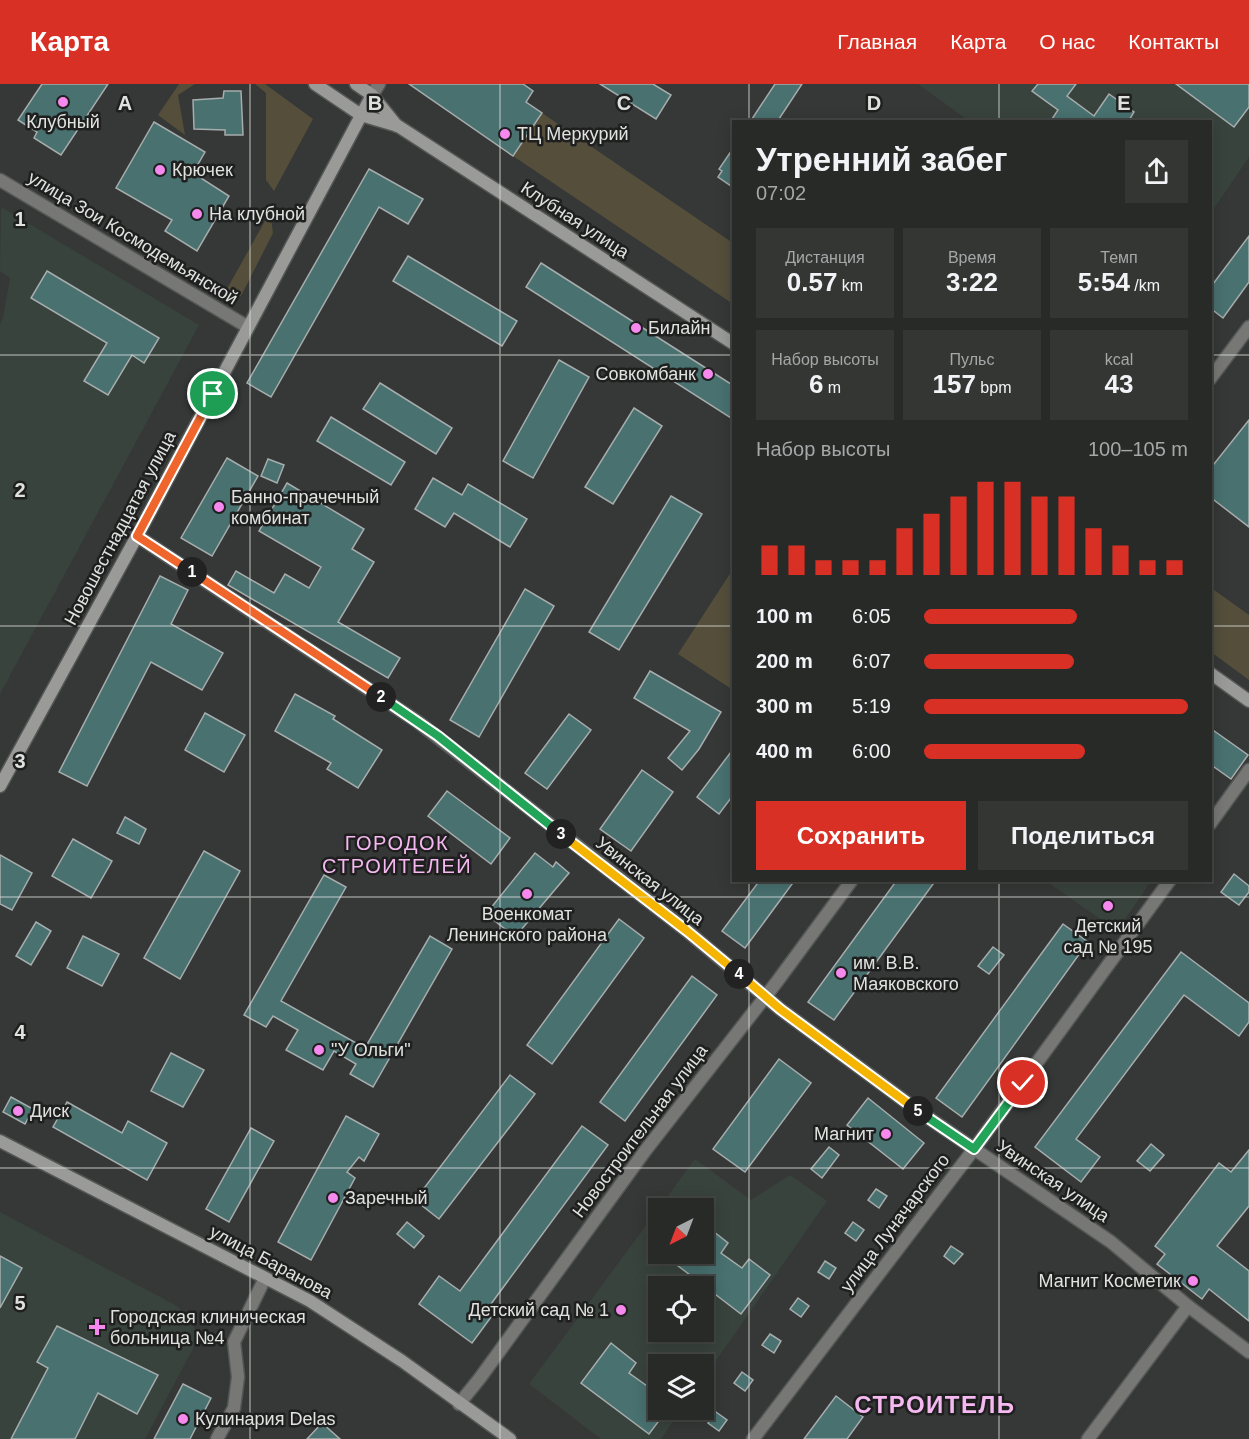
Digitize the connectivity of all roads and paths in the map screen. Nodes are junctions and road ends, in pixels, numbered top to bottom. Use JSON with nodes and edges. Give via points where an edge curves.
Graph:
{"nodes":[{"id":1,"x":315,"y":84,"type":"edge"},
{"id":2,"x":356,"y":84,"type":"edge"},
{"id":3,"x":375,"y":90,"type":"edge"},
{"id":4,"x":361,"y":115,"type":"junction"},
{"id":5,"x":398,"y":126,"type":"junction"},
{"id":6,"x":0,"y":180,"type":"edge"},
{"id":7,"x":248,"y":327,"type":"junction"},
{"id":8,"x":1249,"y":327,"type":"edge"},
{"id":9,"x":732,"y":343,"type":"edge"},
{"id":10,"x":1212,"y":376,"type":"edge"},
{"id":11,"x":137,"y":536,"type":"junction"},
{"id":12,"x":1212,"y":674,"type":"edge"},
{"id":13,"x":1249,"y":701,"type":"edge"},
{"id":14,"x":1249,"y":770,"type":"edge"},
{"id":15,"x":0,"y":786,"type":"edge"},
{"id":16,"x":1212,"y":821,"type":"edge"},
{"id":17,"x":851,"y":882,"type":"edge"},
{"id":18,"x":1169,"y":882,"type":"edge"},
{"id":19,"x":765,"y":997,"type":"junction"},
{"id":20,"x":0,"y":1140,"type":"edge"},
{"id":21,"x":974,"y":1149,"type":"junction"},
{"id":22,"x":265,"y":1278,"type":"junction"},
{"id":23,"x":1188,"y":1306,"type":"junction"},
{"id":24,"x":1249,"y":1352,"type":"edge"},
{"id":25,"x":459,"y":1404,"type":"junction"},
{"id":26,"x":217,"y":1439,"type":"edge"},
{"id":27,"x":510,"y":1439,"type":"edge"},
{"id":28,"x":753,"y":1439,"type":"edge"},
{"id":29,"x":1088,"y":1439,"type":"edge"}],
"edges":[{"from":1,"to":4,"type":"street","name":"Клубная улица"},
{"from":2,"to":3,"type":"street","name":"Клубная улица"},
{"from":3,"to":4,"type":"street","name":"Новошестнадцатая улица"},
{"from":3,"to":5,"type":"street","name":"Клубная улица"},
{"from":4,"to":5,"type":"street","name":"Клубная улица"},
{"from":4,"to":7,"type":"street","name":"Новошестнадцатая улица"},
{"from":5,"to":9,"type":"street","name":"Клубная улица"},
{"from":6,"to":7,"type":"street","name":"улица Зои Космодемьянской"},
{"from":7,"to":11,"type":"street","name":"Новошестнадцатая улица"},
{"from":8,"to":10,"type":"street"},
{"from":11,"to":15,"type":"street","name":"Новошестнадцатая улица"},
{"from":11,"to":19,"type":"street","name":"Увинская улица","via":[[418,722],[687,931]]},
{"from":12,"to":13,"type":"street"},
{"from":14,"to":16,"type":"street"},
{"from":17,"to":19,"type":"street","name":"Новостроительная улица"},
{"from":18,"to":21,"type":"street","name":"улица Луначарского"},
{"from":19,"to":21,"type":"street","name":"Увинская улица"},
{"from":19,"to":25,"type":"street","name":"Новостроительная улица","via":[[645,1151]]},
{"from":20,"to":22,"type":"street","name":"улица Баранова"},
{"from":21,"to":23,"type":"street","name":"Увинская улица","via":[[1111,1242]]},
{"from":21,"to":28,"type":"street","name":"улица Луначарского"},
{"from":22,"to":25,"type":"street","name":"улица Баранова","via":[[368,1338]]},
{"from":22,"to":26,"type":"street","via":[[234,1342],[238,1377],[234,1408]]},
{"from":23,"to":24,"type":"street","name":"Увинская улица"},
{"from":23,"to":29,"type":"street"},
{"from":25,"to":27,"type":"street","name":"улица Баранова"}]}
